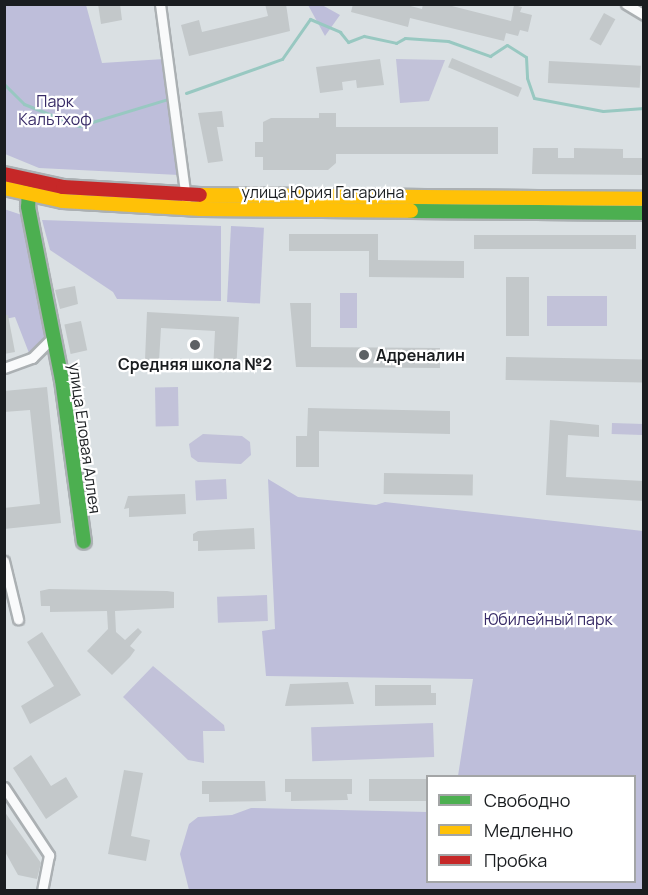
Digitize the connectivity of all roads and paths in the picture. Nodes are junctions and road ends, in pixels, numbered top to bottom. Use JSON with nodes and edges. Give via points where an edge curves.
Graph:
{"nodes":[{"id":1,"x":160,"y":4,"type":"edge"},
{"id":2,"x":626,"y":4,"type":"edge"},
{"id":3,"x":644,"y":15,"type":"edge"},
{"id":4,"x":4,"y":174,"type":"edge"},
{"id":5,"x":29,"y":181,"type":"junction"},
{"id":6,"x":4,"y":188,"type":"edge"},
{"id":7,"x":28,"y":196,"type":"junction"},
{"id":8,"x":644,"y":199,"type":"edge"},
{"id":9,"x":186,"y":202,"type":"junction"},
{"id":10,"x":644,"y":213,"type":"edge"},
{"id":11,"x":52,"y":338,"type":"junction"},
{"id":12,"x":4,"y":368,"type":"edge"},
{"id":13,"x":84,"y":542,"type":"dead end"},
{"id":14,"x":4,"y":561,"type":"edge"},
{"id":15,"x":18,"y":618,"type":"dead end"},
{"id":16,"x":4,"y":787,"type":"edge"},
{"id":17,"x":42,"y":891,"type":"edge"}],
"edges":[{"from":1,"to":9,"type":"street"},
{"from":2,"to":3,"type":"street"},
{"from":4,"to":5,"type":"main road","name":"улица Юрия Гагарина"},
{"from":5,"to":7,"type":"main road","name":"улица Еловая Аллея"},
{"from":5,"to":9,"type":"main road","name":"улица Юрия Гагарина"},
{"from":6,"to":7,"type":"main road","name":"улица Юрия Гагарина"},
{"from":7,"to":9,"type":"main road","name":"улица Юрия Гагарина","via":[[105,205]]},
{"from":7,"to":11,"type":"main road","name":"улица Еловая Аллея"},
{"from":8,"to":9,"type":"main road","name":"улица Юрия Гагарина"},
{"from":9,"to":10,"type":"main road","name":"улица Юрия Гагарина"},
{"from":11,"to":12,"type":"street","via":[[32,358]]},
{"from":11,"to":13,"type":"main road","name":"улица Еловая Аллея","via":[[62,380]]},
{"from":14,"to":15,"type":"street"},
{"from":16,"to":17,"type":"street","via":[[49,855]]}]}
